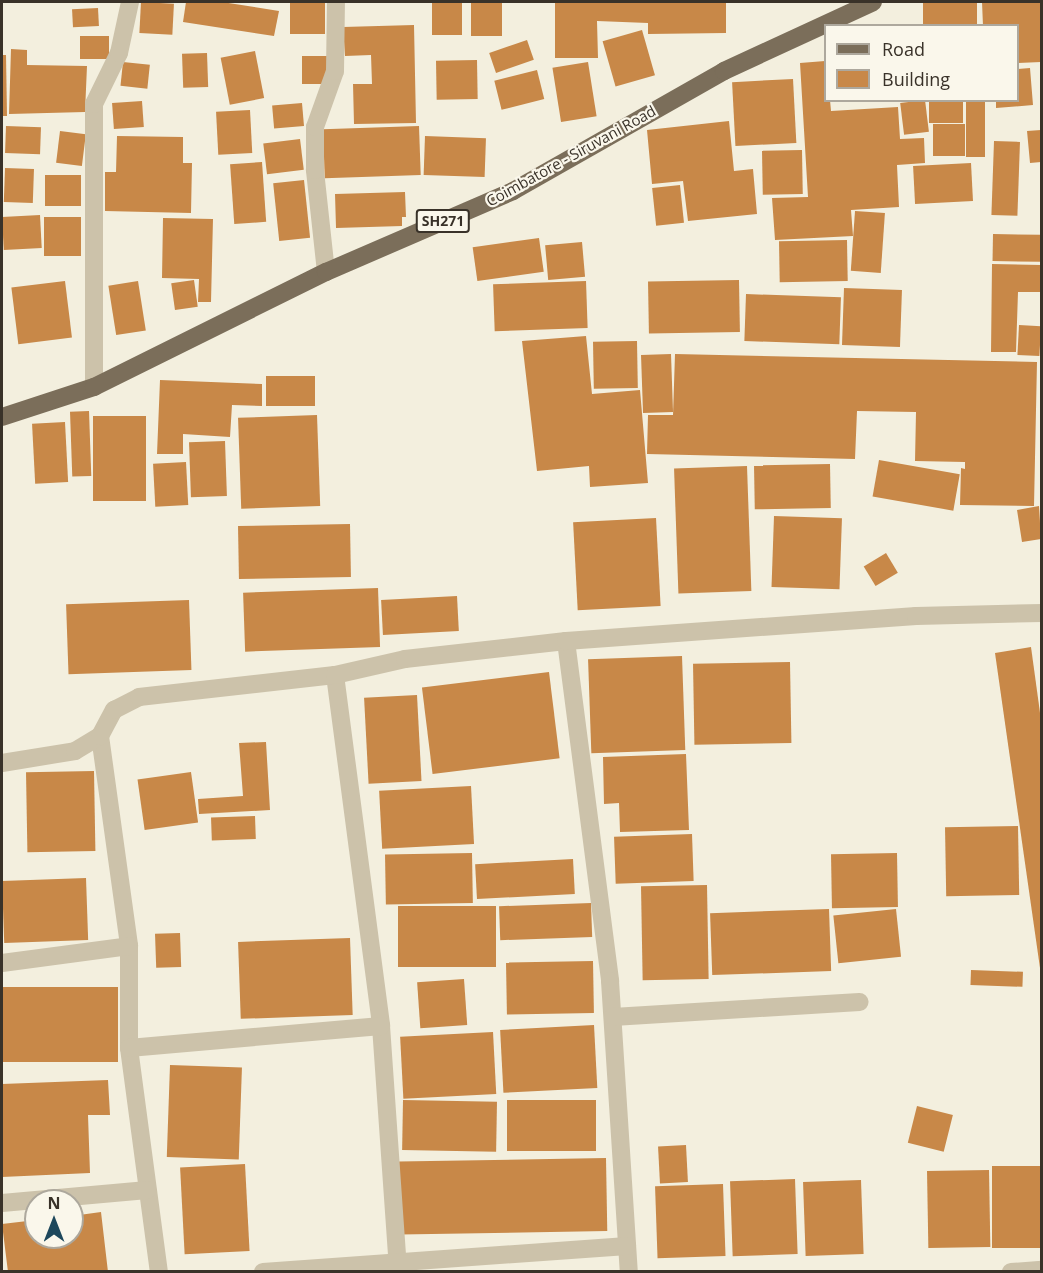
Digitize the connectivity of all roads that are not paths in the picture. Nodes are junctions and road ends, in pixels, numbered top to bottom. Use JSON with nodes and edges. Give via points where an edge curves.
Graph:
{"nodes":[{"id":1,"x":130,"y":2,"type":"edge"},
{"id":2,"x":336,"y":2,"type":"edge"},
{"id":3,"x":873,"y":2,"type":"edge"},
{"id":4,"x":824,"y":24,"type":"edge"},
{"id":5,"x":825,"y":24,"type":"edge"},
{"id":6,"x":326,"y":272,"type":"junction"},
{"id":7,"x":94,"y":387,"type":"junction"},
{"id":8,"x":2,"y":417,"type":"edge"},
{"id":9,"x":1041,"y":613,"type":"edge"},
{"id":10,"x":566,"y":641,"type":"junction"},
{"id":11,"x":335,"y":675,"type":"junction"},
{"id":12,"x":100,"y":736,"type":"junction"},
{"id":13,"x":2,"y":763,"type":"edge"},
{"id":14,"x":129,"y":946,"type":"junction"},
{"id":15,"x":2,"y":963,"type":"edge"},
{"id":16,"x":860,"y":1002,"type":"dead end"},
{"id":17,"x":613,"y":1017,"type":"junction"},
{"id":18,"x":381,"y":1026,"type":"junction"},
{"id":19,"x":129,"y":1048,"type":"junction"},
{"id":20,"x":147,"y":1190,"type":"junction"},
{"id":21,"x":2,"y":1203,"type":"edge"},
{"id":22,"x":627,"y":1246,"type":"junction"},
{"id":23,"x":398,"y":1267,"type":"edge"},
{"id":24,"x":1041,"y":1270,"type":"edge"},
{"id":25,"x":159,"y":1272,"type":"edge"},
{"id":26,"x":263,"y":1272,"type":"edge"},
{"id":27,"x":629,"y":1272,"type":"edge"},
{"id":28,"x":1011,"y":1272,"type":"edge"}],
"edges":[{"from":1,"to":7,"type":"street","via":[[119,53],[94,104]]},
{"from":2,"to":6,"type":"street","via":[[335,70],[315,127],[315,170]]},
{"from":3,"to":5,"type":"main road","name":"Coimbatore - Siruvani Road","number":"SH271"},
{"from":4,"to":6,"type":"main road","name":"Coimbatore - Siruvani Road","number":"SH271","via":[[724,70],[513,191]]},
{"from":6,"to":7,"type":"main road","name":"Coimbatore - Siruvani Road","number":"SH271"},
{"from":7,"to":8,"type":"main road","name":"Coimbatore - Siruvani Road","number":"SH271"},
{"from":9,"to":10,"type":"street","via":[[916,616]]},
{"from":10,"to":11,"type":"street","via":[[405,659]]},
{"from":10,"to":17,"type":"street"},
{"from":11,"to":12,"type":"street","via":[[139,697],[114,710]]},
{"from":11,"to":18,"type":"street"},
{"from":12,"to":13,"type":"street","via":[[75,751]]},
{"from":12,"to":14,"type":"street"},
{"from":14,"to":15,"type":"street"},
{"from":14,"to":19,"type":"street"},
{"from":16,"to":17,"type":"street"},
{"from":17,"to":22,"type":"street"},
{"from":18,"to":19,"type":"street"},
{"from":18,"to":23,"type":"street"},
{"from":19,"to":20,"type":"street"},
{"from":20,"to":21,"type":"street"},
{"from":20,"to":25,"type":"street"},
{"from":22,"to":23,"type":"street"},
{"from":22,"to":27,"type":"street"},
{"from":23,"to":26,"type":"street"},
{"from":24,"to":28,"type":"street"}]}
